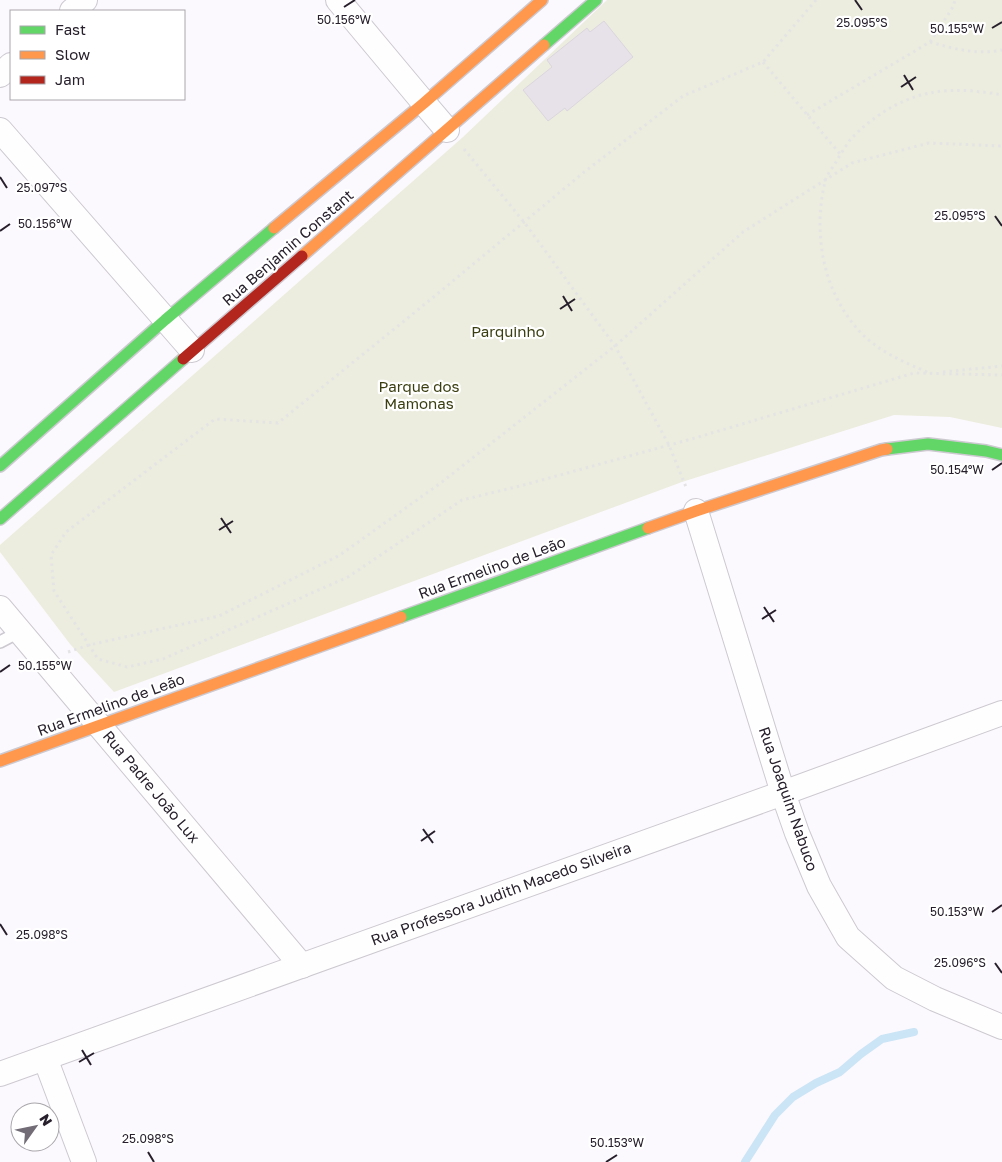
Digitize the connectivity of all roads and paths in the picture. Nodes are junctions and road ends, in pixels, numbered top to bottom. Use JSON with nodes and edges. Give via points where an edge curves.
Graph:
{"nodes":[{"id":1,"x":85,"y":0,"type":"edge"},
{"id":2,"x":338,"y":0,"type":"edge"},
{"id":3,"x":542,"y":0,"type":"edge"},
{"id":4,"x":596,"y":0,"type":"edge"},
{"id":5,"x":816,"y":0,"type":"edge"},
{"id":6,"x":955,"y":0,"type":"edge"},
{"id":7,"x":73,"y":10,"type":"edge"},
{"id":8,"x":930,"y":42,"type":"junction"},
{"id":9,"x":1002,"y":50,"type":"edge"},
{"id":10,"x":763,"y":62,"type":"junction"},
{"id":11,"x":10,"y":66,"type":"edge"},
{"id":12,"x":0,"y":75,"type":"edge"},
{"id":13,"x":1002,"y":95,"type":"edge"},
{"id":14,"x":424,"y":103,"type":"junction"},
{"id":15,"x":807,"y":115,"type":"junction"},
{"id":16,"x":0,"y":130,"type":"edge"},
{"id":17,"x":447,"y":130,"type":"junction"},
{"id":18,"x":1002,"y":146,"type":"edge"},
{"id":19,"x":840,"y":154,"type":"junction"},
{"id":20,"x":825,"y":180,"type":"junction"},
{"id":21,"x":524,"y":222,"type":"junction"},
{"id":22,"x":165,"y":320,"type":"junction"},
{"id":23,"x":615,"y":346,"type":"junction"},
{"id":24,"x":192,"y":350,"type":"junction"},
{"id":25,"x":1002,"y":366,"type":"edge"},
{"id":26,"x":931,"y":373,"type":"junction"},
{"id":27,"x":1002,"y":376,"type":"edge"},
{"id":28,"x":669,"y":445,"type":"junction"},
{"id":29,"x":1002,"y":455,"type":"edge"},
{"id":30,"x":0,"y":466,"type":"edge"},
{"id":31,"x":696,"y":511,"type":"junction"},
{"id":32,"x":0,"y":518,"type":"edge"},
{"id":33,"x":0,"y":608,"type":"edge"},
{"id":34,"x":10,"y":637,"type":"edge"},
{"id":35,"x":89,"y":645,"type":"junction"},
{"id":36,"x":44,"y":661,"type":"junction"},
{"id":37,"x":1002,"y":713,"type":"edge"},
{"id":38,"x":100,"y":726,"type":"junction"},
{"id":39,"x":0,"y":761,"type":"edge"},
{"id":40,"x":783,"y":793,"type":"junction"},
{"id":41,"x":302,"y":966,"type":"junction"},
{"id":42,"x":1002,"y":1027,"type":"edge"},
{"id":43,"x":44,"y":1058,"type":"junction"},
{"id":44,"x":0,"y":1074,"type":"edge"},
{"id":45,"x":84,"y":1162,"type":"edge"}],
"edges":[{"from":1,"to":7,"type":"street"},
{"from":2,"to":14,"type":"street"},
{"from":3,"to":14,"type":"main road","name":"Rua Benjamin Constant"},
{"from":4,"to":17,"type":"main road","name":"Rua Benjamin Constant"},
{"from":5,"to":10,"type":"path"},
{"from":6,"to":8,"type":"path"},
{"from":8,"to":9,"type":"path","via":[[957,50]]},
{"from":8,"to":15,"type":"path"},
{"from":10,"to":15,"type":"path"},
{"from":10,"to":21,"type":"path","via":[[683,96]]},
{"from":11,"to":12,"type":"street"},
{"from":13,"to":19,"type":"path","via":[[931,92],[907,100],[863,128]]},
{"from":14,"to":17,"type":"street"},
{"from":14,"to":22,"type":"main road","name":"Rua Benjamin Constant"},
{"from":15,"to":19,"type":"path"},
{"from":16,"to":22,"type":"street"},
{"from":17,"to":21,"type":"path"},
{"from":17,"to":24,"type":"main road","name":"Rua Benjamin Constant"},
{"from":18,"to":20,"type":"path","via":[[929,143],[852,163]]},
{"from":19,"to":20,"type":"path"},
{"from":20,"to":23,"type":"path","via":[[744,232]]},
{"from":20,"to":26,"type":"path","via":[[820,207],[820,235],[822,255],[836,297],[848,317],[881,349]]},
{"from":21,"to":23,"type":"path"},
{"from":21,"to":35,"type":"path","via":[[278,423],[215,419],[66,532],[51,555],[54,591]]},
{"from":22,"to":24,"type":"street"},
{"from":22,"to":30,"type":"main road","name":"Rua Benjamin Constant"},
{"from":23,"to":28,"type":"path"},
{"from":23,"to":35,"type":"path","via":[[442,482],[340,555],[219,616]]},
{"from":24,"to":32,"type":"main road","name":"Rua Benjamin Constant"},
{"from":25,"to":26,"type":"path"},
{"from":26,"to":27,"type":"path"},
{"from":26,"to":28,"type":"path","via":[[914,373]]},
{"from":28,"to":31,"type":"path"},
{"from":28,"to":35,"type":"path","via":[[462,500],[348,577],[163,659],[127,667],[98,659]]},
{"from":29,"to":31,"type":"main road","name":"Rua Ermelino de Leão","via":[[928,444],[881,450]]},
{"from":31,"to":38,"type":"main road","name":"Rua Ermelino de Leão"},
{"from":31,"to":40,"type":"street","name":"Rua Joaquim Nabuco"},
{"from":33,"to":34,"type":"street","name":"Rua Padre João Lux"},
{"from":34,"to":36,"type":"street","name":"Rua Padre João Lux"},
{"from":35,"to":36,"type":"path"},
{"from":36,"to":38,"type":"street","name":"Rua Padre João Lux"},
{"from":37,"to":40,"type":"street","name":"Rua Professora Judith Macedo Silveira"},
{"from":38,"to":39,"type":"main road","name":"Rua Ermelino de Leão"},
{"from":38,"to":41,"type":"street","name":"Rua Padre João Lux"},
{"from":40,"to":41,"type":"street","name":"Rua Professora Judith Macedo Silveira"},
{"from":40,"to":42,"type":"street","name":"Rua Joaquim Nabuco","via":[[819,886],[848,937],[894,978]]},
{"from":41,"to":43,"type":"street","name":"Rua Professora Judith Macedo Silveira"},
{"from":43,"to":44,"type":"street","name":"Rua Professora Judith Macedo Silveira"},
{"from":43,"to":45,"type":"street"}]}
